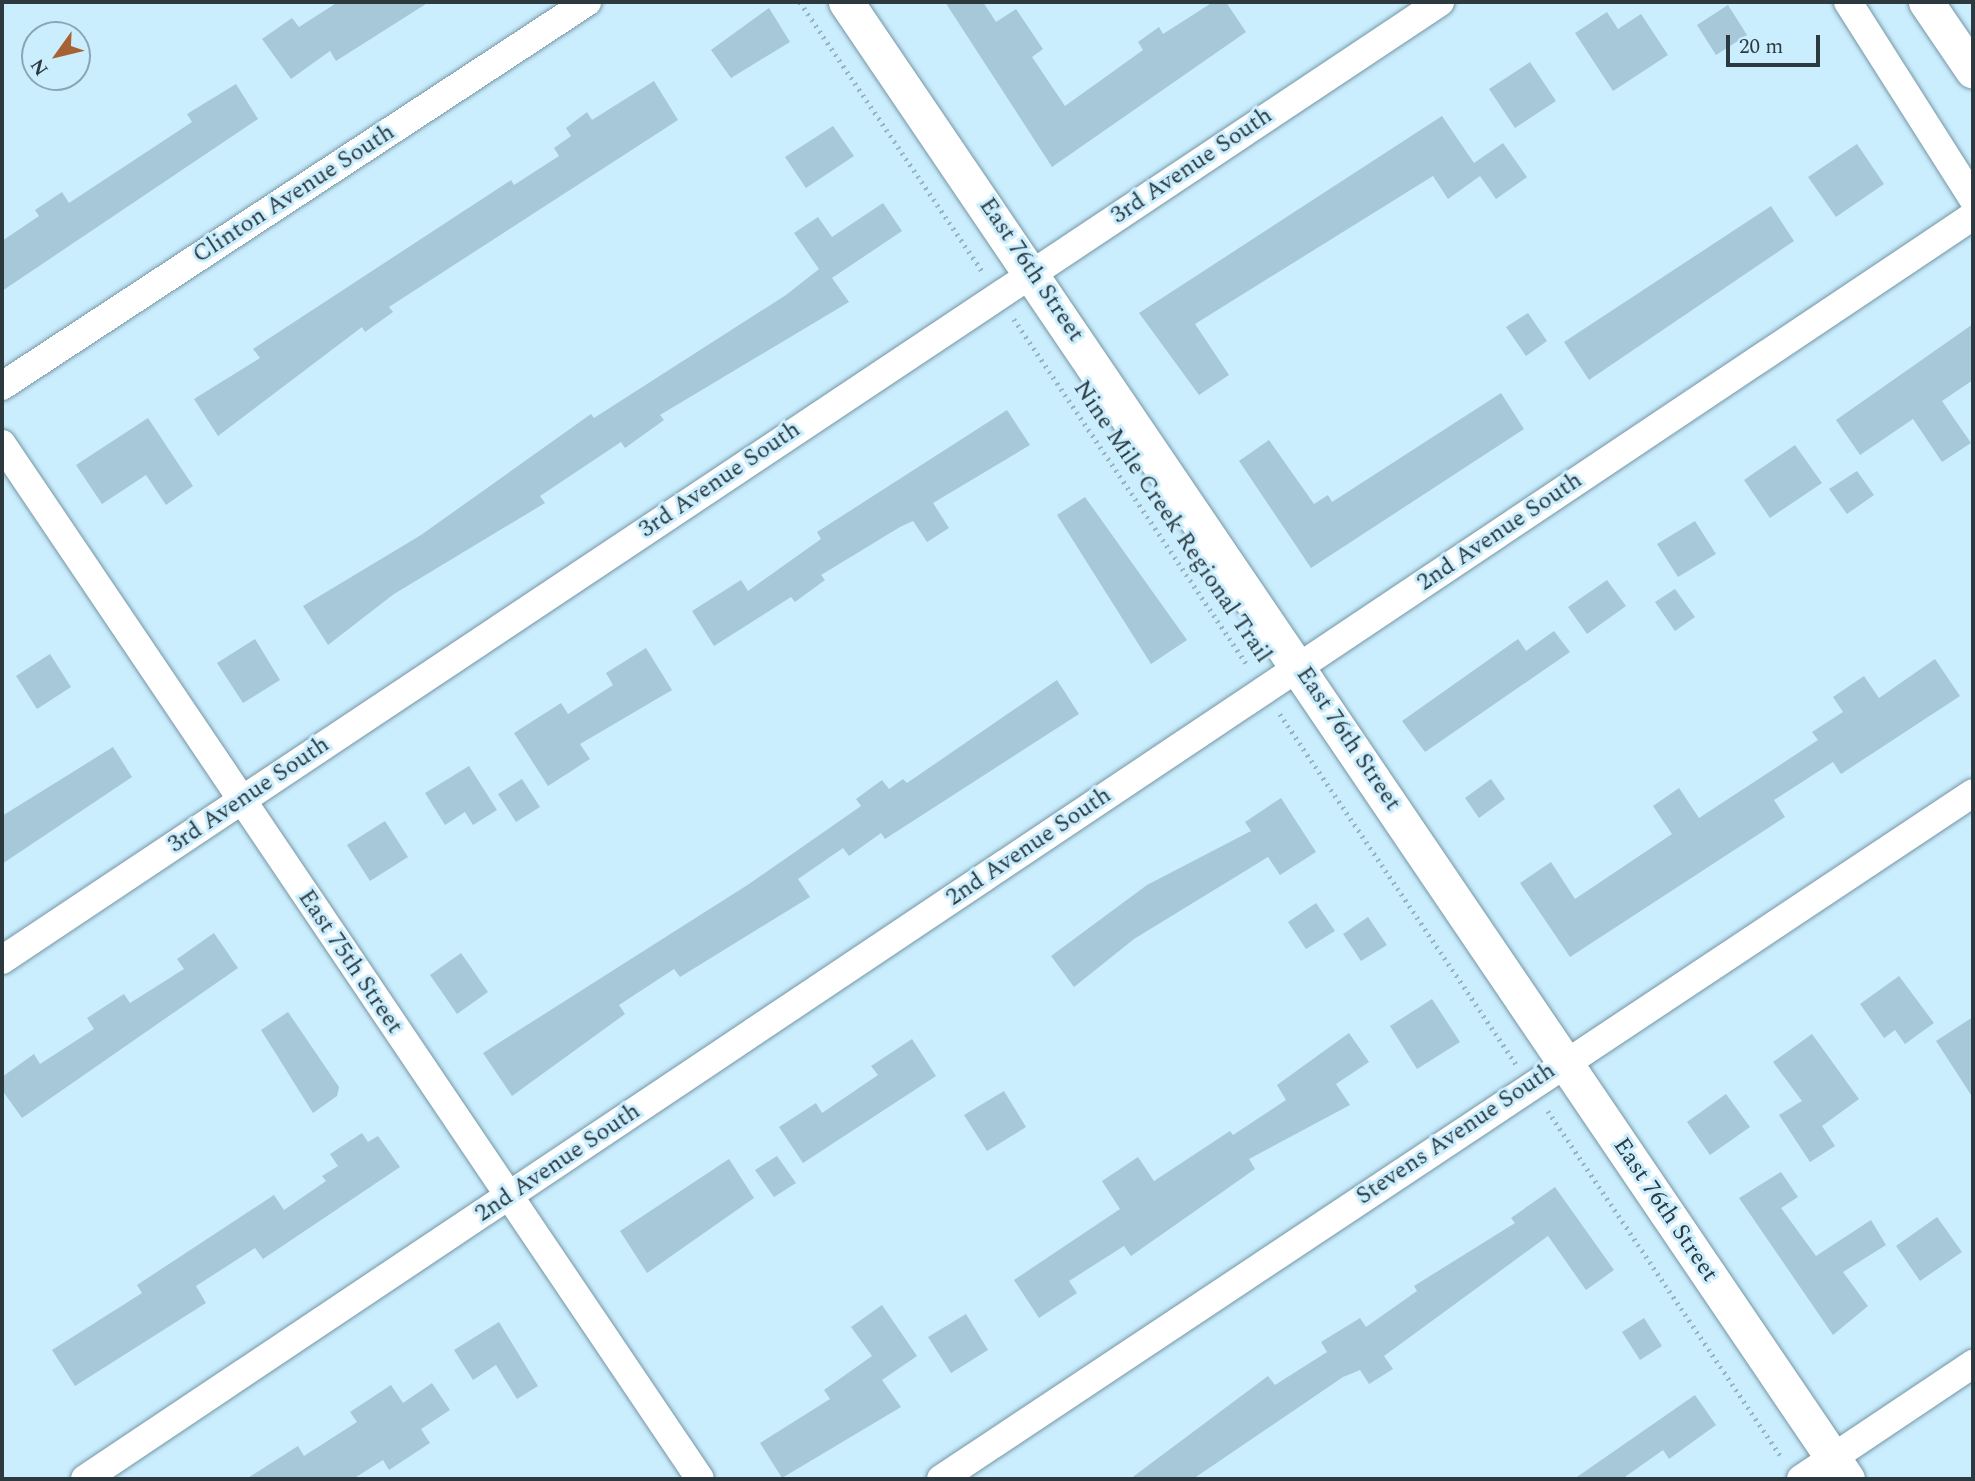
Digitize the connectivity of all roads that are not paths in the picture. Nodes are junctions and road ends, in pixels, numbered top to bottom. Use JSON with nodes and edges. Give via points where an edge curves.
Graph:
{"nodes":[{"id":1,"x":587,"y":2,"type":"edge"},
{"id":2,"x":846,"y":2,"type":"edge"},
{"id":3,"x":1440,"y":2,"type":"edge"},
{"id":4,"x":1848,"y":2,"type":"edge"},
{"id":5,"x":1926,"y":2,"type":"edge"},
{"id":6,"x":1973,"y":71,"type":"edge"},
{"id":7,"x":1973,"y":199,"type":"edge"},
{"id":8,"x":1973,"y":216,"type":"edge"},
{"id":9,"x":1033,"y":271,"type":"junction"},
{"id":10,"x":2,"y":386,"type":"edge"},
{"id":11,"x":2,"y":444,"type":"edge"},
{"id":12,"x":1299,"y":667,"type":"junction"},
{"id":13,"x":1973,"y":793,"type":"edge"},
{"id":14,"x":241,"y":800,"type":"junction"},
{"id":15,"x":2,"y":960,"type":"edge"},
{"id":16,"x":1565,"y":1061,"type":"junction"},
{"id":17,"x":509,"y":1196,"type":"junction"},
{"id":18,"x":1973,"y":1364,"type":"edge"},
{"id":19,"x":1840,"y":1469,"type":"edge"},
{"id":20,"x":1795,"y":1474,"type":"edge"},
{"id":21,"x":85,"y":1479,"type":"edge"},
{"id":22,"x":700,"y":1479,"type":"edge"},
{"id":23,"x":941,"y":1479,"type":"edge"}],
"edges":[{"from":1,"to":10,"type":"street","name":"Clinton Avenue South"},
{"from":2,"to":9,"type":"street","name":"East 76th Street"},
{"from":3,"to":9,"type":"street","name":"3rd Avenue South"},
{"from":4,"to":7,"type":"street"},
{"from":5,"to":6,"type":"street"},
{"from":8,"to":12,"type":"street","name":"2nd Avenue South"},
{"from":9,"to":12,"type":"street","name":"East 76th Street"},
{"from":9,"to":14,"type":"street","name":"3rd Avenue South"},
{"from":11,"to":14,"type":"street","name":"East 75th Street"},
{"from":12,"to":16,"type":"street","name":"East 76th Street"},
{"from":12,"to":17,"type":"street","name":"2nd Avenue South"},
{"from":13,"to":16,"type":"street","name":"Stevens Avenue South"},
{"from":14,"to":15,"type":"street","name":"3rd Avenue South"},
{"from":14,"to":17,"type":"street","name":"East 75th Street"},
{"from":16,"to":19,"type":"street","name":"East 76th Street"},
{"from":16,"to":23,"type":"street","name":"Stevens Avenue South"},
{"from":17,"to":21,"type":"street","name":"2nd Avenue South"},
{"from":17,"to":22,"type":"street","name":"East 75th Street"},
{"from":18,"to":19,"type":"street"},
{"from":19,"to":20,"type":"street"}]}
